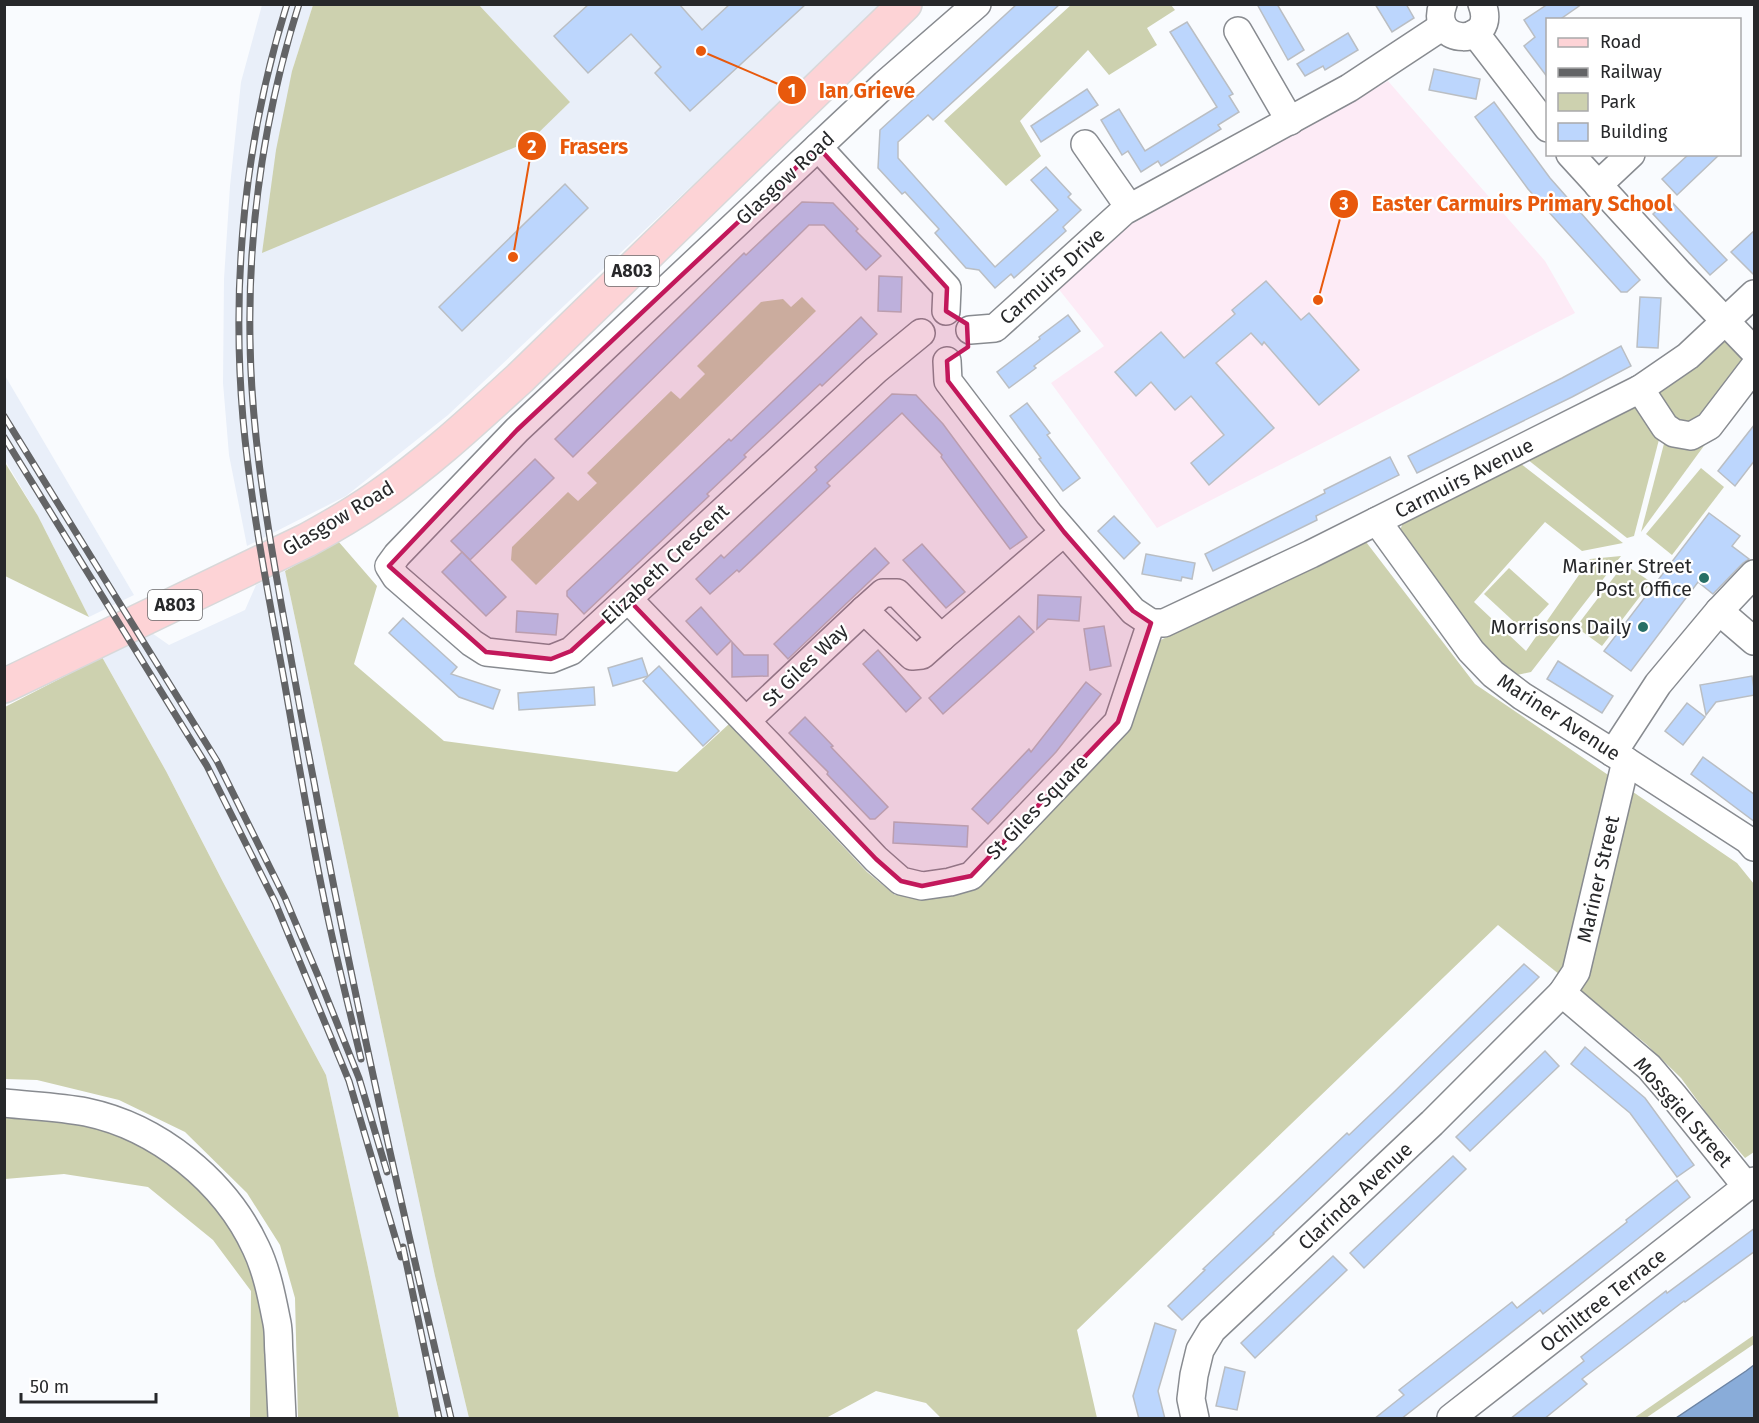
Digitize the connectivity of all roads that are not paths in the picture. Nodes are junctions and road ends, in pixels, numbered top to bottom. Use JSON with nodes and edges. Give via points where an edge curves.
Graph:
{"nodes":[{"id":1,"x":905,"y":4,"type":"edge"},
{"id":2,"x":977,"y":4,"type":"edge"},
{"id":3,"x":1482,"y":4,"type":"edge"},
{"id":4,"x":1441,"y":11,"type":"edge"},
{"id":5,"x":1236,"y":31,"type":"dead end"},
{"id":6,"x":1475,"y":33,"type":"junction"},
{"id":7,"x":1290,"y":121,"type":"junction"},
{"id":8,"x":1546,"y":125,"type":"edge"},
{"id":9,"x":1084,"y":144,"type":"dead end"},
{"id":10,"x":818,"y":147,"type":"junction"},
{"id":11,"x":1572,"y":156,"type":"edge"},
{"id":12,"x":1629,"y":156,"type":"edge"},
{"id":13,"x":1598,"y":185,"type":"junction"},
{"id":14,"x":1130,"y":207,"type":"junction"},
{"id":15,"x":623,"y":279,"type":"junction"},
{"id":16,"x":1755,"y":294,"type":"edge"},
{"id":17,"x":648,"y":307,"type":"junction"},
{"id":18,"x":946,"y":311,"type":"junction"},
{"id":19,"x":1726,"y":320,"type":"junction"},
{"id":20,"x":970,"y":330,"type":"junction"},
{"id":21,"x":921,"y":333,"type":"junction"},
{"id":22,"x":1755,"y":351,"type":"edge"},
{"id":23,"x":947,"y":361,"type":"junction"},
{"id":24,"x":1755,"y":367,"type":"edge"},
{"id":25,"x":1640,"y":389,"type":"junction"},
{"id":26,"x":1377,"y":521,"type":"junction"},
{"id":27,"x":1064,"y":532,"type":"junction"},
{"id":28,"x":389,"y":566,"type":"joint"},
{"id":29,"x":1755,"y":574,"type":"edge"},
{"id":30,"x":628,"y":598,"type":"junction"},
{"id":31,"x":1719,"y":611,"type":"junction"},
{"id":32,"x":1151,"y":623,"type":"junction"},
{"id":33,"x":1755,"y":640,"type":"edge"},
{"id":34,"x":4,"y":686,"type":"edge"},
{"id":35,"x":746,"y":721,"type":"junction"},
{"id":36,"x":1620,"y":757,"type":"junction"},
{"id":37,"x":1755,"y":847,"type":"edge"},
{"id":38,"x":1562,"y":993,"type":"junction"},
{"id":39,"x":4,"y":1103,"type":"edge"},
{"id":40,"x":1751,"y":1184,"type":"edge"},
{"id":41,"x":282,"y":1419,"type":"edge"},
{"id":42,"x":1195,"y":1419,"type":"edge"},
{"id":43,"x":1451,"y":1419,"type":"edge"}],
"edges":[{"from":1,"to":15,"type":"main road","name":"Glasgow Road","number":"A803"},
{"from":2,"to":10,"type":"street","name":"Glasgow Road"},
{"from":3,"to":6,"type":"street","via":[[1485,19]]},
{"from":4,"to":6,"type":"street","name":"Carmuirs Drive","via":[[1447,32],[1465,38]]},
{"from":4,"to":7,"type":"street","name":"Carmuirs Drive","via":[[1349,87]]},
{"from":5,"to":7,"type":"street"},
{"from":6,"to":8,"type":"street"},
{"from":7,"to":14,"type":"street","name":"Carmuirs Drive"},
{"from":9,"to":14,"type":"street"},
{"from":10,"to":17,"type":"street","name":"Glasgow Road"},
{"from":10,"to":18,"type":"street","via":[[947,288]]},
{"from":11,"to":13,"type":"street"},
{"from":12,"to":13,"type":"street"},
{"from":13,"to":19,"type":"street"},
{"from":14,"to":20,"type":"street","name":"Carmuirs Drive","via":[[995,328]]},
{"from":15,"to":17,"type":"street"},
{"from":15,"to":34,"type":"main road","name":"Glasgow Road","number":"A803","via":[[466,427],[380,496],[307,540]]},
{"from":16,"to":19,"type":"street","name":"Carmuirs Avenue"},
{"from":17,"to":28,"type":"street","name":"Glasgow Road","via":[[518,430]]},
{"from":18,"to":20,"type":"street","via":[[962,317]]},
{"from":18,"to":21,"type":"street","via":[[932,315]]},
{"from":19,"to":22,"type":"street"},
{"from":19,"to":25,"type":"street","name":"Carmuirs Avenue","via":[[1688,356]]},
{"from":20,"to":23,"type":"street","via":[[968,347]]},
{"from":21,"to":23,"type":"street","via":[[925,350]]},
{"from":21,"to":30,"type":"street","name":"Elizabeth Crescent"},
{"from":23,"to":27,"type":"street","via":[[948,381]]},
{"from":24,"to":25,"type":"street","via":[[1708,426],[1691,436],[1674,434],[1665,427]]},
{"from":25,"to":26,"type":"street","name":"Carmuirs Avenue"},
{"from":26,"to":32,"type":"street","name":"Carmuirs Avenue","via":[[1164,623]]},
{"from":26,"to":36,"type":"street","name":"Mariner Avenue","via":[[1471,651],[1493,674]]},
{"from":27,"to":32,"type":"street","via":[[1133,611]]},
{"from":27,"to":35,"type":"street","name":"St Giles Way","via":[[941,638],[897,593],[883,593]]},
{"from":28,"to":30,"type":"street","name":"Elizabeth Crescent","via":[[396,577],[486,652],[551,658],[571,651]]},
{"from":29,"to":31,"type":"street","name":"Mariner Street"},
{"from":30,"to":35,"type":"street","name":"St Giles Square"},
{"from":31,"to":33,"type":"street"},
{"from":31,"to":36,"type":"street","name":"Mariner Street","via":[[1658,684]]},
{"from":32,"to":35,"type":"street","name":"St Giles Square","via":[[1118,722],[971,876],[950,882],[922,886],[901,881]]},
{"from":36,"to":37,"type":"street","name":"Mariner Avenue"},
{"from":36,"to":38,"type":"street","name":"Mariner Street","via":[[1576,972]]},
{"from":38,"to":40,"type":"street","name":"Mossgiel Street","via":[[1648,1067]]},
{"from":38,"to":42,"type":"street","name":"Clarinda Avenue","via":[[1432,1123],[1212,1330],[1200,1350],[1194,1375],[1191,1399]]},
{"from":39,"to":41,"type":"street","via":[[87,1112],[123,1123],[191,1164],[219,1191],[256,1248],[268,1285],[277,1325]]},
{"from":40,"to":43,"type":"street","name":"Ochiltree Terrace"}]}
